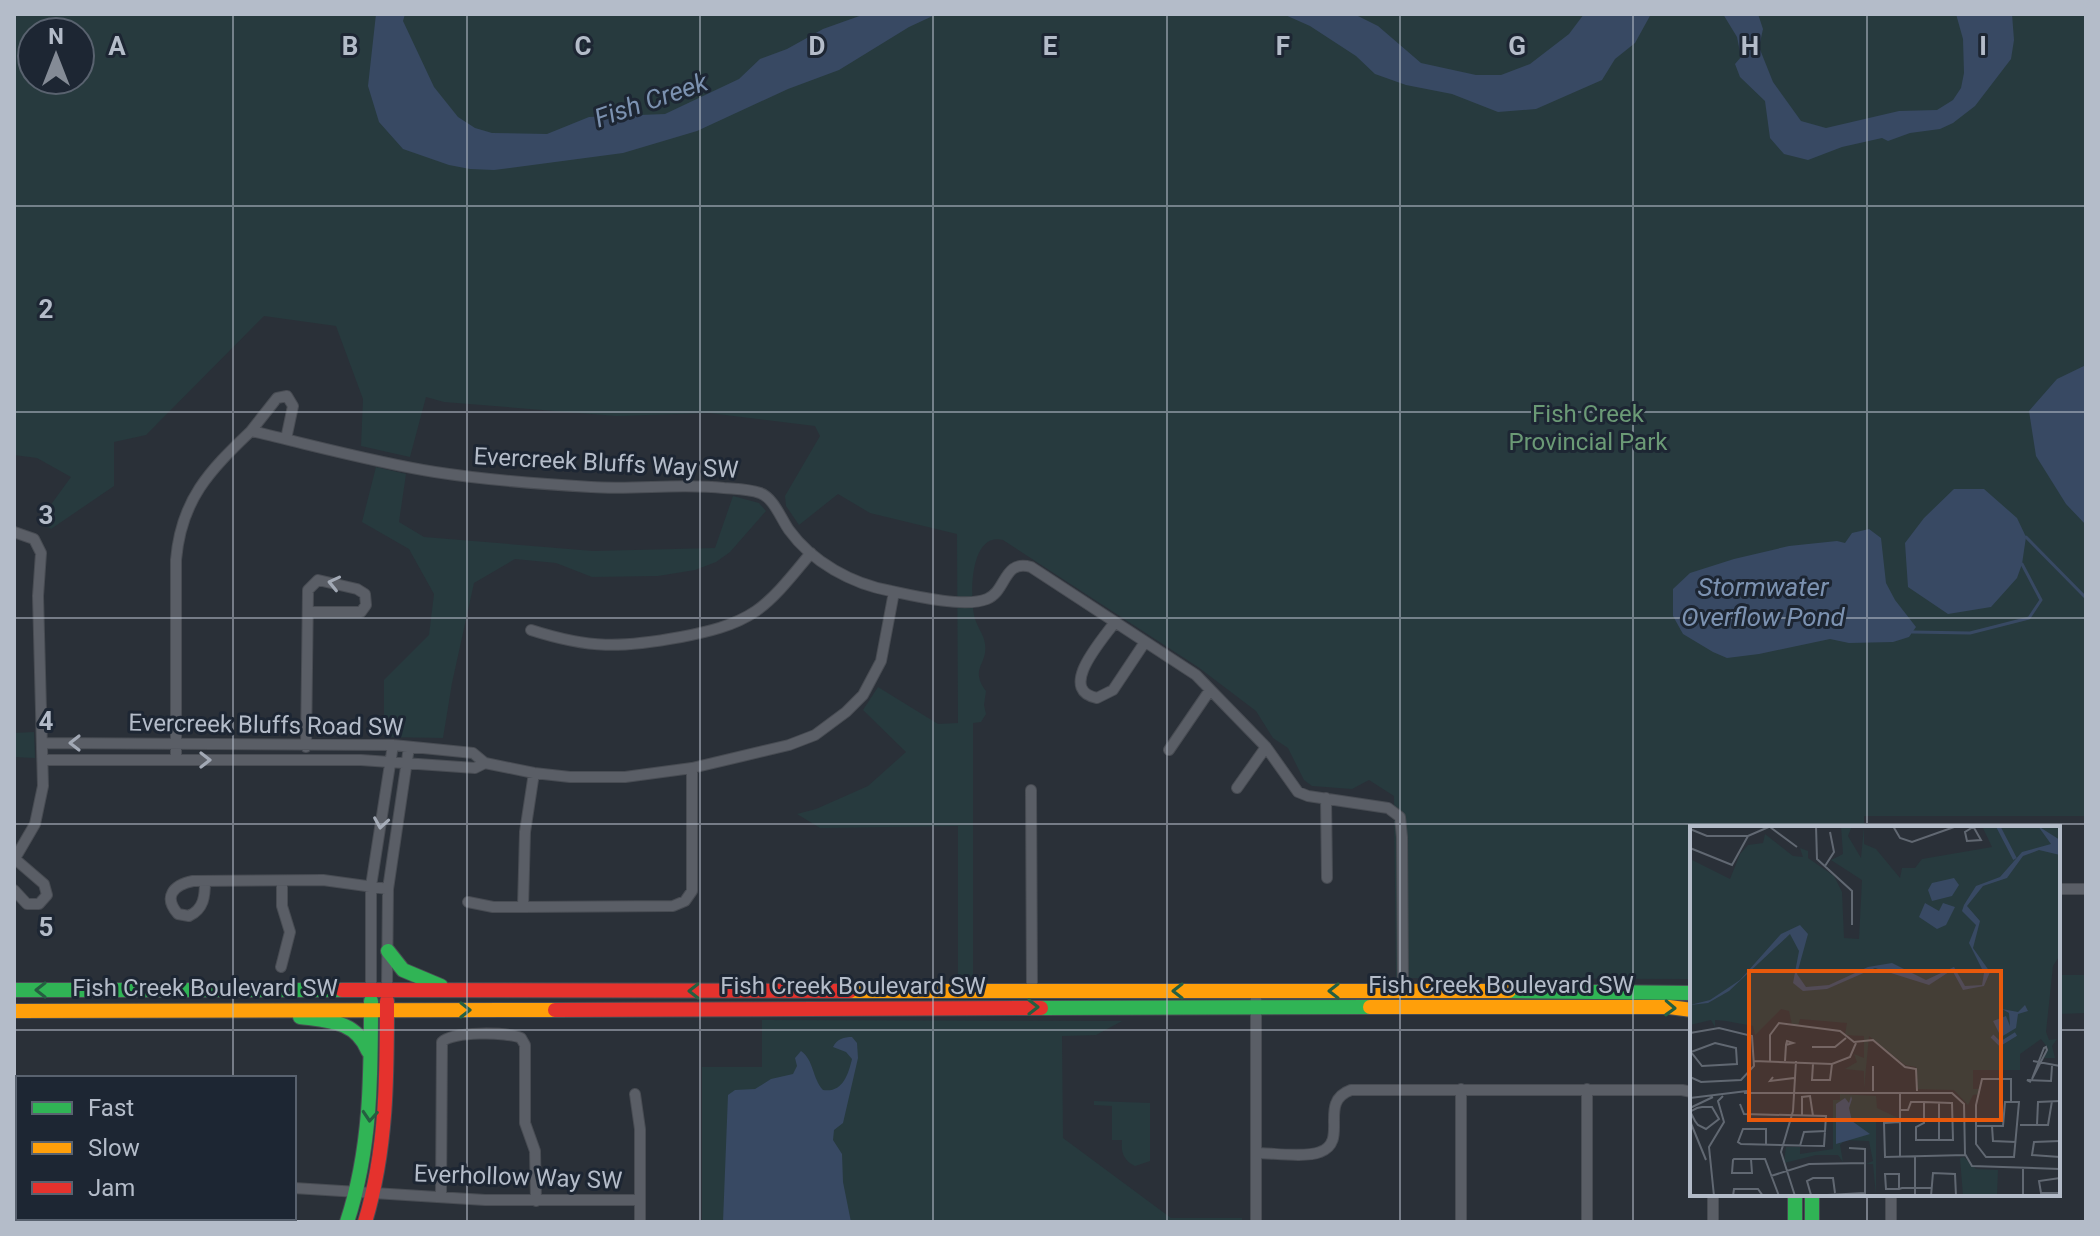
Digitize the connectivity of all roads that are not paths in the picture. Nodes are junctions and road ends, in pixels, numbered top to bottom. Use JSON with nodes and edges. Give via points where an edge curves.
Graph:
{"nodes":[{"id":1,"x":251,"y":431,"type":"junction"},
{"id":2,"x":286,"y":439,"type":"junction"},
{"id":3,"x":14,"y":532,"type":"edge"},
{"id":4,"x":811,"y":553,"type":"junction"},
{"id":5,"x":894,"y":592,"type":"junction"},
{"id":6,"x":308,"y":612,"type":"junction"},
{"id":7,"x":1115,"y":622,"type":"junction"},
{"id":8,"x":531,"y":630,"type":"dead end"},
{"id":9,"x":1145,"y":642,"type":"junction"},
{"id":10,"x":1210,"y":690,"type":"junction"},
{"id":11,"x":42,"y":743,"type":"junction"},
{"id":12,"x":177,"y":743,"type":"junction"},
{"id":13,"x":306,"y":743,"type":"junction"},
{"id":14,"x":393,"y":745,"type":"junction"},
{"id":15,"x":409,"y":747,"type":"junction"},
{"id":16,"x":1266,"y":747,"type":"junction"},
{"id":17,"x":1169,"y":750,"type":"dead end"},
{"id":18,"x":43,"y":760,"type":"junction"},
{"id":19,"x":176,"y":760,"type":"junction"},
{"id":20,"x":305,"y":760,"type":"junction"},
{"id":21,"x":391,"y":762,"type":"junction"},
{"id":22,"x":407,"y":763,"type":"junction"},
{"id":23,"x":485,"y":763,"type":"junction"},
{"id":24,"x":692,"y":768,"type":"junction"},
{"id":25,"x":534,"y":773,"type":"junction"},
{"id":26,"x":1237,"y":788,"type":"dead end"},
{"id":27,"x":1031,"y":790,"type":"dead end"},
{"id":28,"x":1326,"y":798,"type":"junction"},
{"id":29,"x":14,"y":859,"type":"edge"},
{"id":30,"x":1327,"y":878,"type":"dead end"},
{"id":31,"x":205,"y":881,"type":"dead end"},
{"id":32,"x":282,"y":881,"type":"junction"},
{"id":33,"x":371,"y":886,"type":"junction"},
{"id":34,"x":388,"y":889,"type":"junction"},
{"id":35,"x":2060,"y":889,"type":"edge"},
{"id":36,"x":2086,"y":889,"type":"edge"},
{"id":37,"x":14,"y":890,"type":"edge"},
{"id":38,"x":468,"y":902,"type":"dead end"},
{"id":39,"x":523,"y":907,"type":"junction"},
{"id":40,"x":388,"y":951,"type":"junction"},
{"id":41,"x":281,"y":967,"type":"dead end"},
{"id":42,"x":371,"y":989,"type":"junction"},
{"id":43,"x":387,"y":989,"type":"junction"},
{"id":44,"x":449,"y":989,"type":"junction"},
{"id":45,"x":14,"y":990,"type":"edge"},
{"id":46,"x":1032,"y":990,"type":"junction"},
{"id":47,"x":824,"y":991,"type":"junction"},
{"id":48,"x":1256,"y":991,"type":"junction"},
{"id":49,"x":1403,"y":991,"type":"junction"},
{"id":50,"x":1690,"y":993,"type":"edge"},
{"id":51,"x":1256,"y":1007,"type":"junction"},
{"id":52,"x":824,"y":1008,"type":"junction"},
{"id":53,"x":236,"y":1009,"type":"junction"},
{"id":54,"x":371,"y":1010,"type":"junction"},
{"id":55,"x":387,"y":1010,"type":"junction"},
{"id":56,"x":1690,"y":1010,"type":"edge"},
{"id":57,"x":14,"y":1011,"type":"edge"},
{"id":58,"x":371,"y":1073,"type":"junction"},
{"id":59,"x":1461,"y":1089,"type":"junction"},
{"id":60,"x":1587,"y":1089,"type":"junction"},
{"id":61,"x":1690,"y":1092,"type":"edge"},
{"id":62,"x":635,"y":1094,"type":"dead end"},
{"id":63,"x":1256,"y":1153,"type":"junction"},
{"id":64,"x":296,"y":1188,"type":"edge"},
{"id":65,"x":357,"y":1191,"type":"junction"},
{"id":66,"x":374,"y":1192,"type":"junction"},
{"id":67,"x":1713,"y":1196,"type":"edge"},
{"id":68,"x":1795,"y":1196,"type":"edge"},
{"id":69,"x":1812,"y":1196,"type":"edge"},
{"id":70,"x":1891,"y":1196,"type":"edge"},
{"id":71,"x":441,"y":1197,"type":"junction"},
{"id":72,"x":640,"y":1200,"type":"junction"},
{"id":73,"x":536,"y":1201,"type":"junction"},
{"id":74,"x":347,"y":1222,"type":"edge"},
{"id":75,"x":365,"y":1222,"type":"edge"},
{"id":76,"x":640,"y":1222,"type":"edge"},
{"id":77,"x":1256,"y":1222,"type":"edge"},
{"id":78,"x":1461,"y":1222,"type":"edge"},
{"id":79,"x":1587,"y":1222,"type":"edge"},
{"id":80,"x":1713,"y":1222,"type":"edge"},
{"id":81,"x":1795,"y":1222,"type":"edge"},
{"id":82,"x":1812,"y":1222,"type":"edge"},
{"id":83,"x":1891,"y":1222,"type":"edge"}],
"edges":[{"from":1,"to":2,"type":"street","name":"Evercreek Bluffs Way SW"},
{"from":1,"to":2,"type":"street","via":[[277,398],[287,396],[293,406]]},
{"from":1,"to":12,"type":"street","via":[[202,483],[180,532]]},
{"from":2,"to":4,"type":"street","name":"Evercreek Bluffs Way SW","via":[[475,477],[757,492],[771,500]]},
{"from":3,"to":11,"type":"street","via":[[34,539],[41,553]]},
{"from":4,"to":5,"type":"street","name":"Evercreek Bluffs Way SW","via":[[855,581]]},
{"from":4,"to":8,"type":"street","via":[[756,611],[717,630],[618,647],[566,641]]},
{"from":5,"to":7,"type":"street","name":"Evercreek Bluffs Way SW","via":[[986,600],[1010,570],[1027,566]]},
{"from":5,"to":24,"type":"street","name":"Evercreek Bluffs Road SW","via":[[881,661],[863,695],[846,712],[789,745]]},
{"from":6,"to":6,"type":"street","one_way":true,"via":[[361,612],[365,594],[318,580],[308,590]]},
{"from":6,"to":13,"type":"street"},
{"from":7,"to":9,"type":"street"},
{"from":7,"to":9,"type":"street","via":[[1081,673],[1079,683],[1086,694],[1097,698],[1113,690]]},
{"from":9,"to":10,"type":"street"},
{"from":10,"to":16,"type":"street"},
{"from":10,"to":17,"type":"street"},
{"from":12,"to":11,"type":"street","name":"Evercreek Bluffs Road SW","one_way":true},
{"from":11,"to":18,"type":"street"},
{"from":12,"to":13,"type":"street","name":"Evercreek Bluffs Road SW"},
{"from":12,"to":19,"type":"street"},
{"from":13,"to":14,"type":"street","name":"Evercreek Bluffs Road SW"},
{"from":13,"to":20,"type":"street"},
{"from":14,"to":15,"type":"street","name":"Evercreek Bluffs Road SW"},
{"from":14,"to":21,"type":"street"},
{"from":15,"to":22,"type":"street"},
{"from":15,"to":23,"type":"street","name":"Evercreek Bluffs Road SW","via":[[473,753]]},
{"from":16,"to":26,"type":"street"},
{"from":16,"to":28,"type":"street","via":[[1298,792]]},
{"from":18,"to":19,"type":"street","name":"Evercreek Bluffs Road SW"},
{"from":18,"to":29,"type":"street","via":[[35,824]]},
{"from":19,"to":20,"type":"street","name":"Evercreek Bluffs Road SW","one_way":true},
{"from":20,"to":21,"type":"street","name":"Evercreek Bluffs Road SW"},
{"from":21,"to":22,"type":"street","name":"Evercreek Bluffs Road SW"},
{"from":21,"to":33,"type":"street","one_way":true},
{"from":22,"to":23,"type":"street","name":"Evercreek Bluffs Road SW","via":[[475,768]]},
{"from":22,"to":34,"type":"street"},
{"from":23,"to":25,"type":"street","name":"Evercreek Bluffs Road SW"},
{"from":24,"to":25,"type":"street","name":"Evercreek Bluffs Road SW","via":[[604,777]]},
{"from":24,"to":39,"type":"street","via":[[692,885],[685,901],[673,906]]},
{"from":25,"to":39,"type":"street","via":[[525,832]]},
{"from":27,"to":46,"type":"street"},
{"from":28,"to":30,"type":"street"},
{"from":28,"to":49,"type":"street","via":[[1388,808],[1400,817]]},
{"from":29,"to":37,"type":"street","via":[[44,884],[47,895],[39,904],[27,904]]},
{"from":31,"to":32,"type":"street"},
{"from":32,"to":33,"type":"street"},
{"from":32,"to":41,"type":"street","via":[[290,932]]},
{"from":33,"to":34,"type":"street"},
{"from":33,"to":42,"type":"street"},
{"from":34,"to":40,"type":"street"},
{"from":35,"to":36,"type":"street"},
{"from":38,"to":39,"type":"street"},
{"from":40,"to":43,"type":"street"},
{"from":40,"to":44,"type":"main road","via":[[403,970]]},
{"from":42,"to":43,"type":"main road","name":"Fish Creek Boulevard SW"},
{"from":42,"to":45,"type":"main road","name":"Fish Creek Boulevard SW","one_way":true},
{"from":42,"to":54,"type":"main road"},
{"from":43,"to":44,"type":"main road","name":"Fish Creek Boulevard SW"},
{"from":43,"to":55,"type":"main road"},
{"from":47,"to":44,"type":"main road","name":"Fish Creek Boulevard SW","one_way":true},
{"from":46,"to":47,"type":"main road","name":"Fish Creek Boulevard SW"},
{"from":48,"to":46,"type":"main road","name":"Fish Creek Boulevard SW","one_way":true},
{"from":47,"to":52,"type":"street"},
{"from":49,"to":48,"type":"main road","name":"Fish Creek Boulevard SW","one_way":true},
{"from":48,"to":51,"type":"street"},
{"from":49,"to":50,"type":"main road","name":"Fish Creek Boulevard SW"},
{"from":52,"to":51,"type":"main road","name":"Fish Creek Boulevard SW","one_way":true},
{"from":51,"to":56,"type":"main road","name":"Fish Creek Boulevard SW","one_way":true},
{"from":51,"to":63,"type":"street"},
{"from":55,"to":52,"type":"main road","name":"Fish Creek Boulevard SW","one_way":true},
{"from":53,"to":54,"type":"main road","name":"Fish Creek Boulevard SW"},
{"from":53,"to":57,"type":"main road","name":"Fish Creek Boulevard SW"},
{"from":53,"to":58,"type":"main road","via":[[345,1024],[364,1038]]},
{"from":54,"to":55,"type":"main road","name":"Fish Creek Boulevard SW"},
{"from":54,"to":58,"type":"main road"},
{"from":55,"to":66,"type":"main road","via":[[387,1107]]},
{"from":58,"to":65,"type":"main road","one_way":true,"via":[[368,1141]]},
{"from":59,"to":60,"type":"street"},
{"from":59,"to":63,"type":"street","via":[[1351,1090],[1336,1102],[1333,1140],[1321,1152]]},
{"from":59,"to":78,"type":"street"},
{"from":60,"to":61,"type":"street"},
{"from":60,"to":79,"type":"street"},
{"from":62,"to":72,"type":"street"},
{"from":63,"to":77,"type":"street"},
{"from":64,"to":65,"type":"street","name":"Everhollow Way SW"},
{"from":65,"to":66,"type":"street","name":"Everhollow Way SW"},
{"from":65,"to":74,"type":"main road"},
{"from":66,"to":71,"type":"street","name":"Everhollow Way SW"},
{"from":66,"to":75,"type":"main road"},
{"from":67,"to":80,"type":"street"},
{"from":68,"to":81,"type":"main road"},
{"from":69,"to":82,"type":"main road"},
{"from":70,"to":83,"type":"street"},
{"from":71,"to":73,"type":"street","name":"Everhollow Way SW"},
{"from":71,"to":73,"type":"street","via":[[442,1042],[452,1035],[512,1035],[525,1045],[525,1123],[535,1151]]},
{"from":72,"to":73,"type":"street","name":"Everhollow Way SW"},
{"from":72,"to":76,"type":"street","name":"Everhollow Way SW"}]}
